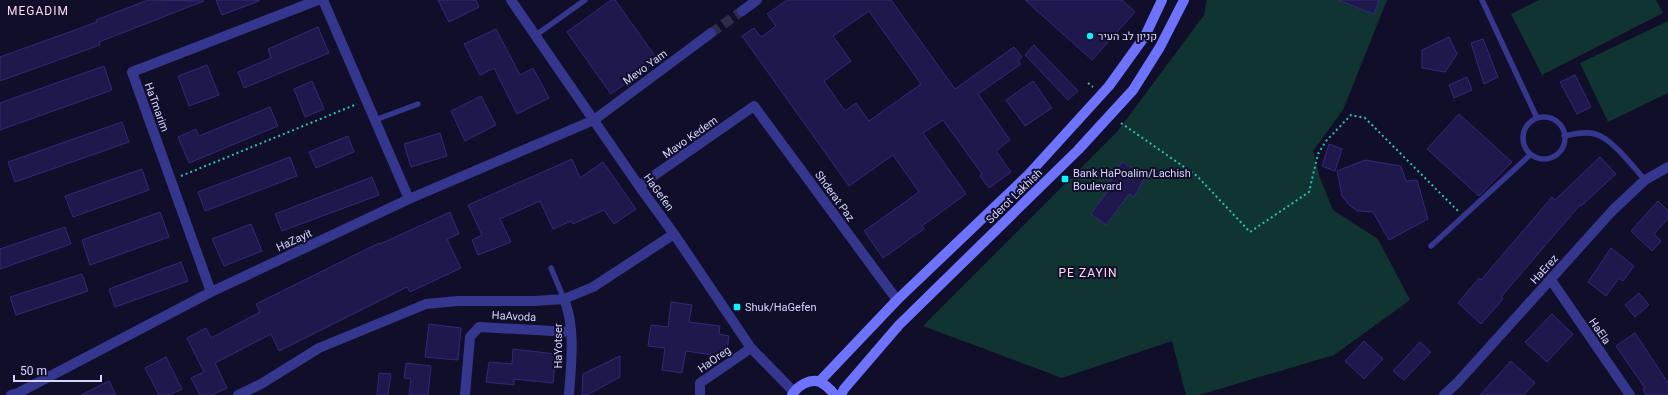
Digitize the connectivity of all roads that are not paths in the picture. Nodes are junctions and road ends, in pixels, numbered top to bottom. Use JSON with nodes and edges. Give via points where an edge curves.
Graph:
{"nodes":[{"id":1,"x":318,"y":0,"type":"edge"},
{"id":2,"x":323,"y":0,"type":"edge"},
{"id":3,"x":511,"y":0,"type":"edge"},
{"id":4,"x":585,"y":0,"type":"edge"},
{"id":5,"x":757,"y":0,"type":"edge"},
{"id":6,"x":1162,"y":0,"type":"edge"},
{"id":7,"x":1182,"y":0,"type":"edge"},
{"id":8,"x":1482,"y":0,"type":"edge"},
{"id":9,"x":742,"y":11,"type":"tunnel mouth"},
{"id":10,"x":712,"y":33,"type":"tunnel mouth"},
{"id":11,"x":536,"y":35,"type":"junction"},
{"id":12,"x":418,"y":104,"type":"dead end"},
{"id":13,"x":754,"y":106,"type":"joint"},
{"id":14,"x":1537,"y":118,"type":"junction"},
{"id":15,"x":375,"y":120,"type":"junction"},
{"id":16,"x":594,"y":120,"type":"junction"},
{"id":17,"x":1564,"y":136,"type":"junction"},
{"id":18,"x":1530,"y":155,"type":"junction"},
{"id":19,"x":1668,"y":167,"type":"edge"},
{"id":20,"x":1645,"y":180,"type":"junction"},
{"id":21,"x":639,"y":186,"type":"junction"},
{"id":22,"x":409,"y":199,"type":"junction"},
{"id":23,"x":674,"y":234,"type":"junction"},
{"id":24,"x":1431,"y":246,"type":"dead end"},
{"id":25,"x":551,"y":268,"type":"dead end"},
{"id":26,"x":1551,"y":280,"type":"junction"},
{"id":27,"x":211,"y":292,"type":"junction"},
{"id":28,"x":564,"y":299,"type":"junction"},
{"id":29,"x":897,"y":300,"type":"junction"},
{"id":30,"x":571,"y":332,"type":"junction"},
{"id":31,"x":751,"y":348,"type":"junction"},
{"id":32,"x":819,"y":382,"type":"junction"},
{"id":33,"x":793,"y":393,"type":"edge"},
{"id":34,"x":11,"y":395,"type":"edge"},
{"id":35,"x":238,"y":395,"type":"edge"},
{"id":36,"x":465,"y":395,"type":"edge"},
{"id":37,"x":569,"y":395,"type":"edge"},
{"id":38,"x":700,"y":395,"type":"edge"},
{"id":39,"x":835,"y":395,"type":"edge"},
{"id":40,"x":841,"y":395,"type":"edge"},
{"id":41,"x":1444,"y":395,"type":"edge"},
{"id":42,"x":1630,"y":395,"type":"edge"}],
"edges":[{"from":1,"to":27,"type":"street","name":"HaTmarim","via":[[132,72]]},
{"from":2,"to":15,"type":"street"},
{"from":3,"to":11,"type":"street","name":"HaGefen"},
{"from":4,"to":11,"type":"lane"},
{"from":5,"to":9,"type":"street"},
{"from":6,"to":29,"type":"main road","name":"Sderot Lakhish","via":[[1145,36],[1109,86],[1028,175]]},
{"from":7,"to":40,"type":"main road","name":"Sderot Lakhish","via":[[1160,47],[1133,90],[1078,150],[899,325]]},
{"from":8,"to":14,"type":"lane"},
{"from":10,"to":16,"type":"street","name":"Mevo Yam"},
{"from":11,"to":16,"type":"street","name":"HaGefen"},
{"from":12,"to":15,"type":"lane"},
{"from":13,"to":21,"type":"street","name":"Mavo Kedem"},
{"from":13,"to":29,"type":"street","name":"Shderat Paz"},
{"from":14,"to":17,"type":"lane","via":[[1555,121]]},
{"from":14,"to":18,"type":"lane","via":[[1528,124],[1523,134],[1524,146]]},
{"from":15,"to":22,"type":"street"},
{"from":16,"to":21,"type":"street","name":"HaGefen"},
{"from":16,"to":22,"type":"street","name":"HaZayit"},
{"from":17,"to":18,"type":"lane","via":[[1563,146],[1551,158],[1540,159]]},
{"from":17,"to":20,"type":"lane","via":[[1579,133],[1596,134],[1610,142]]},
{"from":18,"to":24,"type":"lane"},
{"from":19,"to":20,"type":"street","name":"HaErez"},
{"from":20,"to":26,"type":"street","name":"HaErez","via":[[1613,210]]},
{"from":21,"to":23,"type":"street","name":"HaGefen"},
{"from":22,"to":27,"type":"street","name":"HaZayit"},
{"from":23,"to":28,"type":"street","via":[[593,287]]},
{"from":23,"to":31,"type":"street","name":"HaGefen"},
{"from":25,"to":28,"type":"lane"},
{"from":26,"to":41,"type":"street","name":"HaErez"},
{"from":26,"to":42,"type":"street","name":"HaEla"},
{"from":27,"to":34,"type":"street","name":"HaZayit"},
{"from":28,"to":30,"type":"street","name":"HaYotser","via":[[570,313]]},
{"from":28,"to":35,"type":"street","via":[[426,304],[319,348],[261,384]]},
{"from":29,"to":32,"type":"main road","name":"Sderot Lakhish"},
{"from":30,"to":36,"type":"street","name":"HaAvoda","via":[[479,326],[470,337]]},
{"from":30,"to":37,"type":"street","name":"HaYotser"},
{"from":31,"to":33,"type":"street","name":"HaGefen"},
{"from":31,"to":38,"type":"street","name":"HaOreg","via":[[700,383]]},
{"from":32,"to":33,"type":"main road","via":[[805,383]]},
{"from":32,"to":39,"type":"main road"}]}
